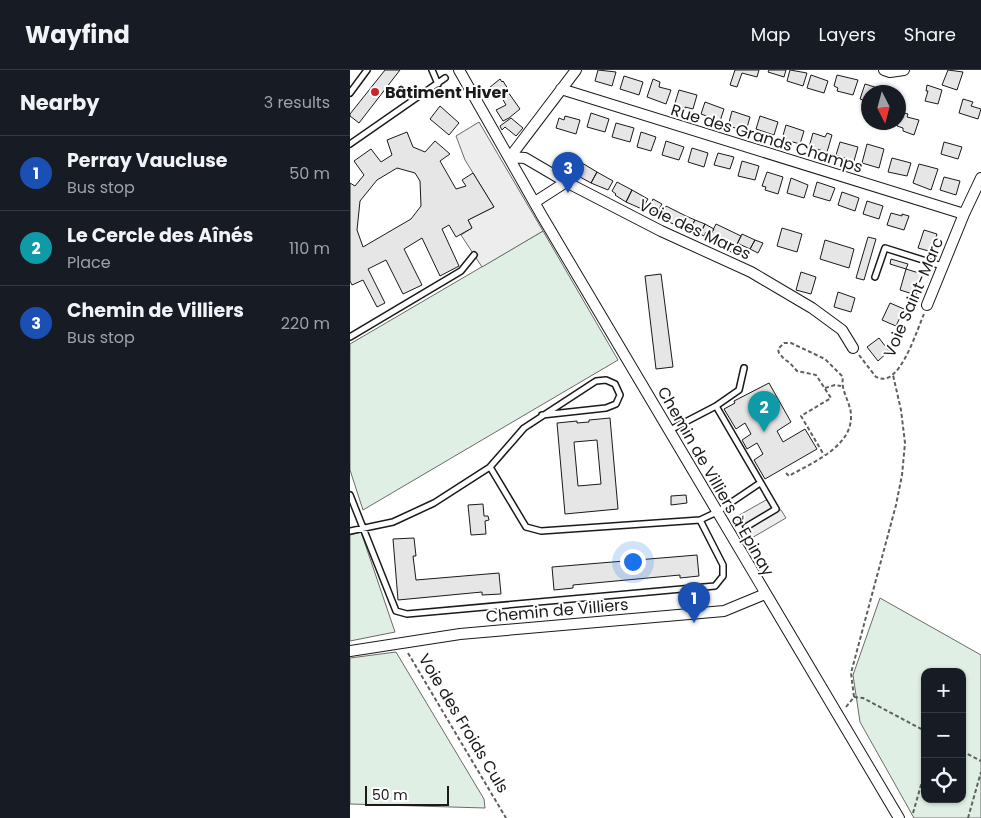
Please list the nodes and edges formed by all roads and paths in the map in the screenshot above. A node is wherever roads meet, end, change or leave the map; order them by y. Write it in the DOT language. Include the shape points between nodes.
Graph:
graph roads {
  1 [pos="367,70"];
  2 [pos="432,70"];
  3 [pos="459,70"];
  4 [pos="576,70"];
  5 [pos="884,70"];
  6 [pos="904,70"];
  7 [pos="446,78"];
  8 [pos="438,84"];
  9 [pos="561,89"];
  10 [pos="350,93"];
  11 [pos="350,144"];
  12 [pos="508,153"];
  13 [pos="981,178"];
  14 [pos="566,182"];
  15 [pos="535,202"];
  16 [pos="964,214"];
  17 [pos="474,255"];
  18 [pos="943,266"];
  19 [pos="875,277"];
  20 [pos="927,305"];
  21 [pos="350,337"];
  22 [pos="853,348"];
  23 [pos="744,368"];
  24 [pos="893,375"];
  25 [pos="841,386"];
  26 [pos="825,388"];
  27 [pos="716,406"];
  28 [pos="542,415"];
  29 [pos="670,430"];
  30 [pos="824,455"];
  31 [pos="490,467"];
  32 [pos="786,473"];
  33 [pos="760,483"];
  34 [pos="350,495"];
  35 [pos="717,512"];
  36 [pos="700,520"];
  37 [pos="746,527"];
  38 [pos="363,529"];
  39 [pos="350,531"];
  40 [pos="765,594"];
  41 [pos="402,643"];
  42 [pos="350,651"];
  43 [pos="854,697"];
  44 [pos="838,715"];
  45 [pos="921,729"];
  46 [pos="966,753"];
  47 [pos="981,761"];
  48 [pos="981,772"];
  49 [pos="921,785"];
  50 [pos="913,813"];
  51 [pos="506,817"];
  52 [pos="898,818"];
  53 [pos="968,818"];
  1 -- 10 [label="lane"];
  2 -- 8 [label="lane"];
  3 -- 12 [label="street, Chemin de Villiers à Epinay"];
  4 -- 9 [label="street"];
  5 -- 6 [label="street"];
  7 -- 8 [label="lane"];
  8 -- 11 [label="lane"];
  9 -- 12 [label="street"];
  9 -- 16 [label="street, Rue des Grands Champs"];
  12 -- 14 [label="street, Voie des Mares" via="525,158"];
  12 -- 15 [label="street, Chemin de Villiers à Epinay"];
  13 -- 16 [label="street, Voie Saint-Marc"];
  14 -- 15 [label="street"];
  14 -- 22 [label="street, Voie des Mares" via="661,231 751,272 842,330"];
  15 -- 29 [label="street, Chemin de Villiers à Epinay"];
  16 -- 18 [label="street, Voie Saint-Marc"];
  17 -- 21 [label="lane" via="461,271"];
  18 -- 19 [label="lane" via="884,248"];
  18 -- 20 [label="street, Voie Saint-Marc"];
  20 -- 24 [label="path, Voie Saint-Marc" via="902,364"];
  22 -- 24 [label="path, Voie Saint-Marc" via="876,378 885,379"];
  23 -- 27 [label="lane" via="739,390"];
  24 -- 43 [label="path" via="905,443 902,475 851,673"];
  25 -- 26 [label="path"];
  25 -- 26 [label="path" via="843,377 825,359 791,343 784,343 778,349 797,371 816,375"];
  25 -- 30 [label="path" via="851,417 846,436 838,447"];
  26 -- 30 [label="path" via="831,398 801,416"];
  27 -- 29 [label="lane"];
  27 -- 33 [label="lane"];
  28 -- 28 [label="lane" via="606,408 616,404 620,395 615,384 606,380 596,381"];
  28 -- 31 [label="lane" via="524,428"];
  29 -- 35 [label="street, Chemin de Villiers à Epinay"];
  30 -- 32 [label="path" via="789,476"];
  31 -- 36 [label="lane" via="526,526 541,531"];
  31 -- 38 [label="lane" via="434,503 393,522"];
  33 -- 35 [label="lane"];
  33 -- 37 [label="lane" via="776,509"];
  34 -- 38 [label="lane"];
  35 -- 36 [label="lane"];
  35 -- 40 [label="street, Chemin de Villiers à Epinay"];
  36 -- 38 [label="lane" via="723,565 723,576 715,586 407,614 396,612"];
  38 -- 39 [label="lane"];
  40 -- 41 [label="street, Chemin de Villiers" via="724,611 460,634"];
  40 -- 44 [label="street, Chemin de Villiers à Epinay"];
  41 -- 42 [label="street, Chemin de Villiers"];
  41 -- 51 [label="path, Voie des Froids Culs"];
  43 -- 44 [label="path"];
  43 -- 45 [label="path" via="863,698"];
  44 -- 52 [label="street, Chemin de Villiers à Epinay"];
  46 -- 47 [label="path"];
  48 -- 53 [label="path"];
  49 -- 50 [label="path"];
}
